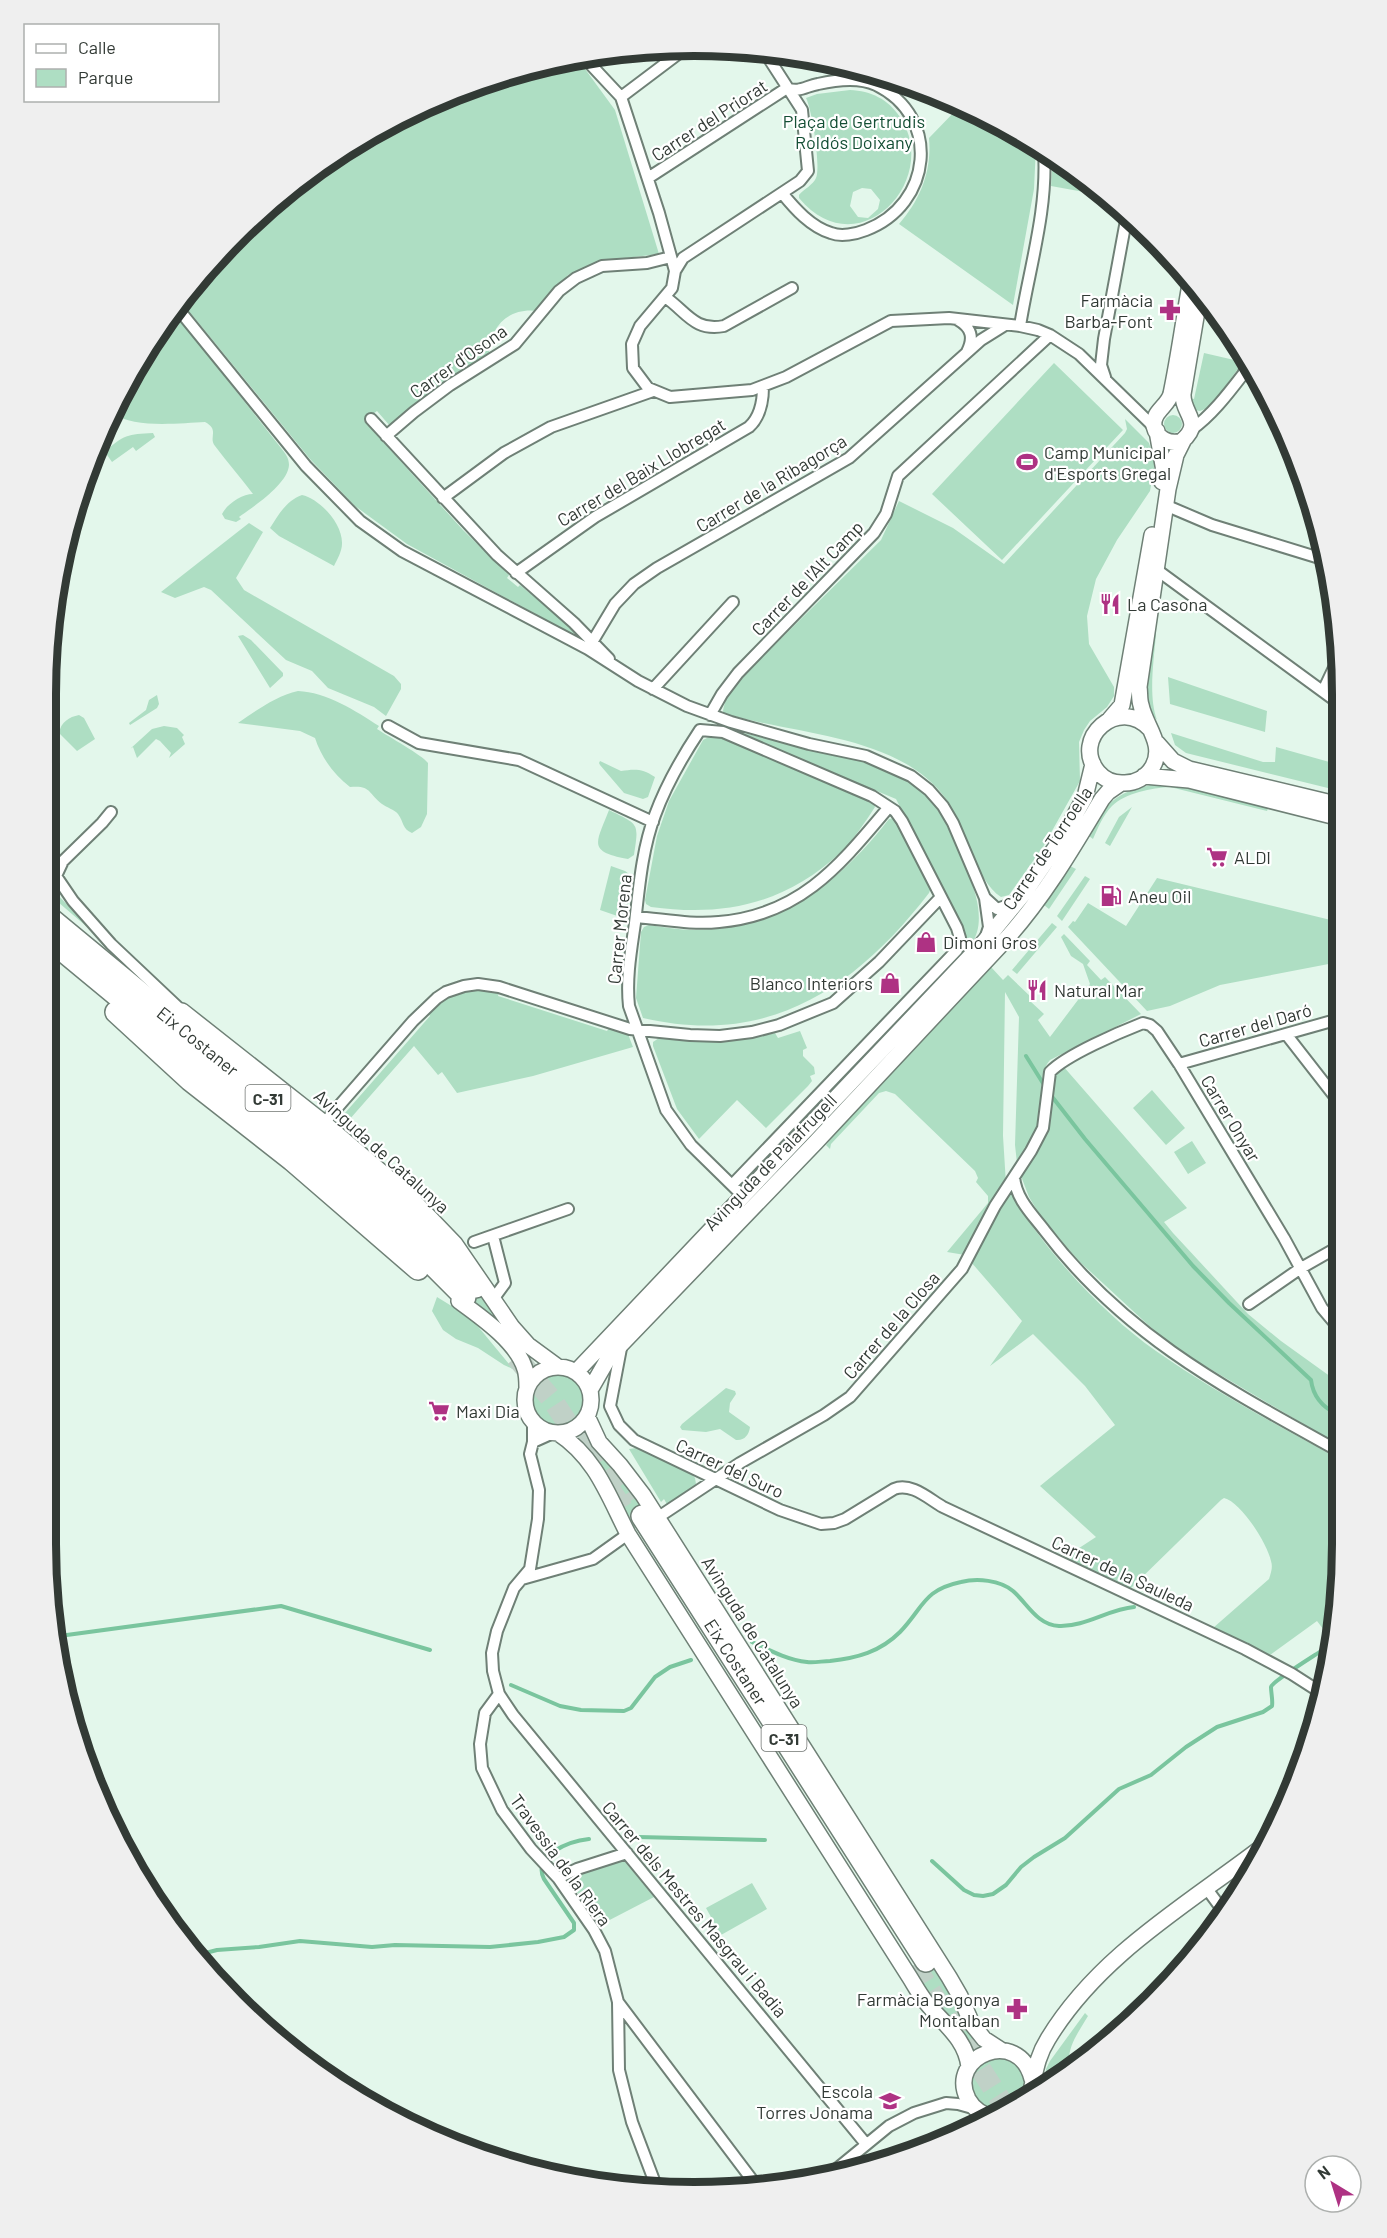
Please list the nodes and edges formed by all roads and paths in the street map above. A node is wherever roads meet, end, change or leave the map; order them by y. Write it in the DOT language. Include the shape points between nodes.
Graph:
graph roads {
  1 [pos="675,56"];
  2 [pos="770,60"];
  3 [pos="592,66"];
  4 [pos="787,88"];
  5 [pos="621,97"];
  6 [pos="1044,161"];
  7 [pos="648,178"];
  8 [pos="782,193"];
  9 [pos="1125,224"];
  10 [pos="671,257"];
  11 [pos="675,271"];
  12 [pos="792,288"];
  13 [pos="1189,292"];
  14 [pos="665,297"];
  15 [pos="1198,303"];
  16 [pos="181,313"];
  17 [pos="955,319"];
  18 [pos="1005,325"];
  19 [pos="1020,326"];
  20 [pos="1050,335"];
  21 [pos="1104,339"];
  22 [pos="1078,354"];
  23 [pos="964,355"];
  24 [pos="1245,372"];
  25 [pos="1107,381"];
  26 [pos="763,387"];
  27 [pos="653,391"];
  28 [pos="1188,412"];
  29 [pos="371,419"];
  30 [pos="1158,420"];
  31 [pos="1188,434"];
  32 [pos="386,436"];
  33 [pos="443,498"];
  34 [pos="1165,505"];
  35 [pos="1316,557"];
  36 [pos="1157,570"];
  37 [pos="516,573"];
  38 [pos="733,602"];
  39 [pos="590,645"];
  40 [pos="1331,674"];
  41 [pos="653,689"];
  42 [pos="1323,691"];
  43 [pos="1332,698"];
  44 [pos="710,716"];
  45 [pos="1110,719"];
  46 [pos="388,726"];
  47 [pos="1150,729"];
  48 [pos="1157,743"];
  49 [pos="1093,764"];
  50 [pos="1144,776"];
  51 [pos="1121,783"];
  52 [pos="1332,803"];
  53 [pos="889,807"];
  54 [pos="111,812"];
  55 [pos="1332,816"];
  56 [pos="653,822"];
  57 [pos="63,861"];
  58 [pos="56,866"];
  59 [pos="1025,892"];
  60 [pos="941,897"];
  61 [pos="985,898"];
  62 [pos="56,911"];
  63 [pos="636,917"];
  64 [pos="56,923"];
  65 [pos="984,942"];
  66 [pos="56,945"];
  67 [pos="56,958"];
  68 [pos="983,964"];
  69 [pos="962,965"];
  70 [pos="940,968"];
  71 [pos="182,1011"];
  72 [pos="1332,1021"];
  73 [pos="637,1028"];
  74 [pos="1286,1034"];
  75 [pos="1179,1064"];
  76 [pos="1050,1071"];
  77 [pos="1332,1093"];
  78 [pos="324,1123"];
  79 [pos="1014,1177"];
  80 [pos="732,1185"];
  81 [pos="743,1196"];
  82 [pos="568,1209"];
  83 [pos="493,1236"];
  84 [pos="474,1242"];
  85 [pos="1332,1250"];
  86 [pos="1301,1268"];
  87 [pos="473,1296"];
  88 [pos="1249,1304"];
  89 [pos="1332,1320"];
  90 [pos="622,1343"];
  91 [pos="558,1366"];
  92 [pos="576,1372"];
  93 [pos="527,1388"];
  94 [pos="590,1390"];
  95 [pos="587,1416"];
  96 [pos="533,1422"];
  97 [pos="556,1433"];
  98 [pos="533,1442"];
  99 [pos="1332,1447"];
  100 [pos="713,1480"];
  101 [pos="910,1488"];
  102 [pos="641,1524"];
  103 [pos="521,1580"];
  104 [pos="1315,1689"];
  105 [pos="499,1695"];
  106 [pos="627,1853"];
  107 [pos="1250,1856"];
  108 [pos="558,1878"];
  109 [pos="1207,1889"];
  110 [pos="1219,1906"];
  111 [pos="920,1963"];
  112 [pos="618,2002"];
  113 [pos="637,2027"];
  114 [pos="618,2029"];
  115 [pos="1047,2040"];
  116 [pos="1005,2051"];
  117 [pos="967,2072"];
  118 [pos="1032,2079"];
  119 [pos="1031,2085"];
  120 [pos="946,2103"];
  121 [pos="976,2110"];
  122 [pos="983,2113"];
  123 [pos="866,2144"];
  124 [pos="841,2165"];
  125 [pos="752,2179"];
  126 [pos="654,2181"];
  1 -- 5 [label="street"];
  2 -- 4 [label="street"];
  3 -- 5 [label="street"];
  4 -- 7 [label="street, Carrer del Priorat"];
  4 -- 8 [label="street" via="802,110 808,171"];
  4 -- 8 [label="street" via="801,90 815,84 854,80 875,85 906,111 916,130 922,156 916,183 897,212 860,232 840,235 818,227"];
  5 -- 7 [label="street"];
  6 -- 19 [label="street" via="1043,198"];
  7 -- 10 [label="street"];
  8 -- 11 [label="street" via="683,258"];
  9 -- 21 [label="street"];
  10 -- 11 [label="street"];
  10 -- 32 [label="street, Carrer d'Osona" via="602,266 576,278 559,291 515,344 441,392"];
  11 -- 14 [label="street" via="674,282"];
  12 -- 14 [label="street" via="716,327 703,327"];
  13 -- 30 [label="main road" via="1170,398"];
  14 -- 27 [label="street" via="640,326 632,344 633,368"];
  15 -- 28 [label="main road" via="1183,394"];
  16 -- 39 [label="street" via="306,466 360,521 402,550"];
  17 -- 18 [label="street"];
  17 -- 23 [label="street" via="972,334"];
  17 -- 26 [label="street" via="891,321"];
  18 -- 19 [label="street"];
  18 -- 23 [label="street, Carrer de la Ribagorça"];
  19 -- 20 [label="street"];
  20 -- 22 [label="street"];
  20 -- 44 [label="street, Carrer de l'Alt Camp" via="898,476 886,514 874,533 738,673"];
  21 -- 22 [label="street" via="1096,350"];
  21 -- 25 [label="street" via="1101,364"];
  22 -- 25 [label="street"];
  23 -- 39 [label="street, Carrer de la Ribagorça" via="849,458 633,584 615,604"];
  24 -- 31 [label="street"];
  25 -- 30 [label="street" via="1135,408"];
  26 -- 27 [label="street" via="681,397"];
  26 -- 37 [label="street, Carrer del Baix Llobregat" via="758,416 749,427 596,517"];
  27 -- 33 [label="street" via="551,427 504,453"];
  28 -- 30 [label="main road" via="1177,405"];
  28 -- 31 [label="main road"];
  29 -- 32 [label="street"];
  30 -- 31 [label="main road" via="1163,440 1178,442"];
  30 -- 45 [label="main road" via="1164,471 1122,705"];
  31 -- 34 [label="main road" via="1172,471"];
  32 -- 33 [label="street"];
  33 -- 37 [label="street"];
  34 -- 35 [label="street" via="1212,525"];
  34 -- 36 [label="main road"];
  36 -- 42 [label="street"];
  36 -- 47 [label="main road" via="1139,687 1140,704"];
  37 -- 39 [label="street"];
  38 -- 41 [label="street"];
  39 -- 41 [label="street"];
  40 -- 42 [label="street"];
  41 -- 44 [label="street"];
  42 -- 43 [label="street"];
  44 -- 61 [label="street" via="866,756 911,776 943,806"];
  45 -- 47 [label="main road" via="1133,717"];
  45 -- 49 [label="main road" via="1096,730 1091,741"];
  46 -- 56 [label="street" via="419,743 519,760"];
  47 -- 48 [label="main road"];
  48 -- 50 [label="main road" via="1154,764"];
  48 -- 52 [label="main road" via="1173,761 1188,769"];
  49 -- 51 [label="main road" via="1104,777"];
  49 -- 59 [label="main road, Carrer de Torroella" via="1085,796"];
  50 -- 51 [label="main road"];
  50 -- 55 [label="main road" via="1190,780"];
  51 -- 68 [label="main road, Carrer de Torroella" via="1102,799 1029,914"];
  53 -- 56 [label="street, Carrer Morena" via="872,796 723,732 699,730 675,769"];
  53 -- 60 [label="street" via="902,821"];
  53 -- 63 [label="street" via="822,881 768,911 719,922"];
  54 -- 57 [label="street"];
  56 -- 63 [label="street, Carrer Morena"];
  57 -- 58 [label="street"];
  57 -- 71 [label="street" via="56,876 73,901 111,944"];
  59 -- 61 [label="street" via="1004,908 997,909"];
  59 -- 65 [label="main road, Carrer de Torroella"];
  60 -- 70 [label="street, Avinguda de Palafrugell" via="960,938 957,950"];
  60 -- 73 [label="street" via="833,1003 752,1032 690,1035"];
  61 -- 65 [label="street" via="989,927"];
  62 -- 71 [label="highway"];
  63 -- 73 [label="street, Carrer Morena" via="627,992"];
  64 -- 87 [label="highway, Eix Costaner / C-31" via="392,1201 455,1262"];
  65 -- 69 [label="main road, Avinguda de Palafrugell"];
  66 -- 87 [label="highway, Eix Costaner / C-31" via="350,1188"];
  67 -- 87 [label="highway" via="190,1080 292,1160 431,1280"];
  68 -- 90 [label="main road, Avinguda de Palafrugell"];
  69 -- 70 [label="street"];
  69 -- 81 [label="main road, Avinguda de Palafrugell"];
  70 -- 80 [label="street, Avinguda de Palafrugell"];
  71 -- 78 [label="main road, Avinguda de Catalunya"];
  72 -- 74 [label="street, Carrer del Daró"];
  73 -- 78 [label="street" via="490,985 456,988 429,1004"];
  73 -- 80 [label="street, Carrer Morena" via="666,1110 691,1145"];
  74 -- 75 [label="street, Carrer del Daró"];
  74 -- 77 [label="street"];
  75 -- 76 [label="street, Carrer Onyar" via="1157,1031 1143,1023"];
  75 -- 86 [label="street, Carrer Onyar"];
  76 -- 79 [label="street, Carrer de la Closa" via="1043,1128"];
  78 -- 87 [label="main road, Avinguda de Catalunya" via="406,1193 455,1244"];
  79 -- 99 [label="street" via="1022,1200 1057,1247 1098,1292 1142,1330 1190,1365"];
  79 -- 100 [label="street, Carrer de la Closa" via="962,1269 850,1396"];
  80 -- 81 [label="street, Avinguda de Palafrugell"];
  81 -- 92 [label="main road, Avinguda de Palafrugell"];
  82 -- 83 [label="street"];
  83 -- 84 [label="street"];
  83 -- 87 [label="street" via="505,1283"];
  85 -- 86 [label="street"];
  86 -- 88 [label="street"];
  86 -- 89 [label="street, Carrer Onyar"];
  87 -- 91 [label="main road, Avinguda de Catalunya"];
  87 -- 93 [label="main road, Avinguda de Catalunya" via="482,1318 524,1366"];
  90 -- 94 [label="main road, Avinguda de Palafrugell"];
  90 -- 100 [label="street, Carrer del Suro" via="610,1406 619,1425 634,1440"];
  91 -- 92 [label="main road"];
  91 -- 93 [label="main road" via="537,1374"];
  92 -- 94 [label="main road"];
  93 -- 96 [label="main road" via="526,1410"];
  94 -- 95 [label="main road"];
  95 -- 97 [label="main road" via="572,1430"];
  95 -- 102 [label="main road, Avinguda de Catalunya" via="599,1442 629,1476"];
  96 -- 97 [label="main road"];
  96 -- 98 [label="street"];
  97 -- 98 [label="street"];
  97 -- 102 [label="main road, Avinguda de Catalunya" via="576,1444 609,1494"];
  98 -- 103 [label="street" via="530,1454 539,1490 538,1519 530,1569"];
  100 -- 101 [label="street, Carrer del Suro" via="821,1524 845,1519 894,1489"];
  100 -- 102 [label="street, Carrer de la Closa"];
  101 -- 104 [label="street, Carrer de la Sauleda" via="1245,1649"];
  102 -- 103 [label="street, Carrer de la Closa" via="593,1558"];
  102 -- 111 [label="highway, Eix Costaner / C-31"];
  102 -- 116 [label="main road, Avinguda de Catalunya" via="949,1977 972,2024 984,2039"];
  102 -- 117 [label="main road, Avinguda de Catalunya" via="925,2001 968,2054"];
  103 -- 105 [label="street" via="497,1631 492,1662"];
  105 -- 106 [label="street, Carrer dels Mestres Masgrau i Badia"];
  105 -- 108 [label="street, Travessia de la Riera" via="485,1713 479,1755 482,1768 502,1810"];
  106 -- 108 [label="street"];
  106 -- 123 [label="street, Carrer dels Mestres Masgrau i Badia"];
  107 -- 109 [label="main road"];
  108 -- 112 [label="street, Travessia de la Riera" via="605,1951"];
  109 -- 110 [label="street"];
  109 -- 115 [label="main road" via="1102,1970"];
  112 -- 113 [label="street"];
  112 -- 114 [label="street, Travessia de la Riera"];
  113 -- 114 [label="street"];
  113 -- 125 [label="street"];
  114 -- 126 [label="street, Travessia de la Riera" via="619,2070 632,2122"];
  115 -- 116 [label="main road" via="1029,2048"];
  115 -- 118 [label="main road"];
  116 -- 117 [label="main road" via="982,2054"];
  116 -- 118 [label="main road, Avinguda de Catalunya" via="1025,2062"];
  117 -- 120 [label="street" via="955,2096"];
  117 -- 121 [label="main road, Avinguda de Catalunya" via="966,2092"];
  118 -- 119 [label="main road"];
  120 -- 121 [label="street"];
  120 -- 123 [label="street" via="914,2113"];
  121 -- 122 [label="main road"];
  123 -- 124 [label="street"];
}
